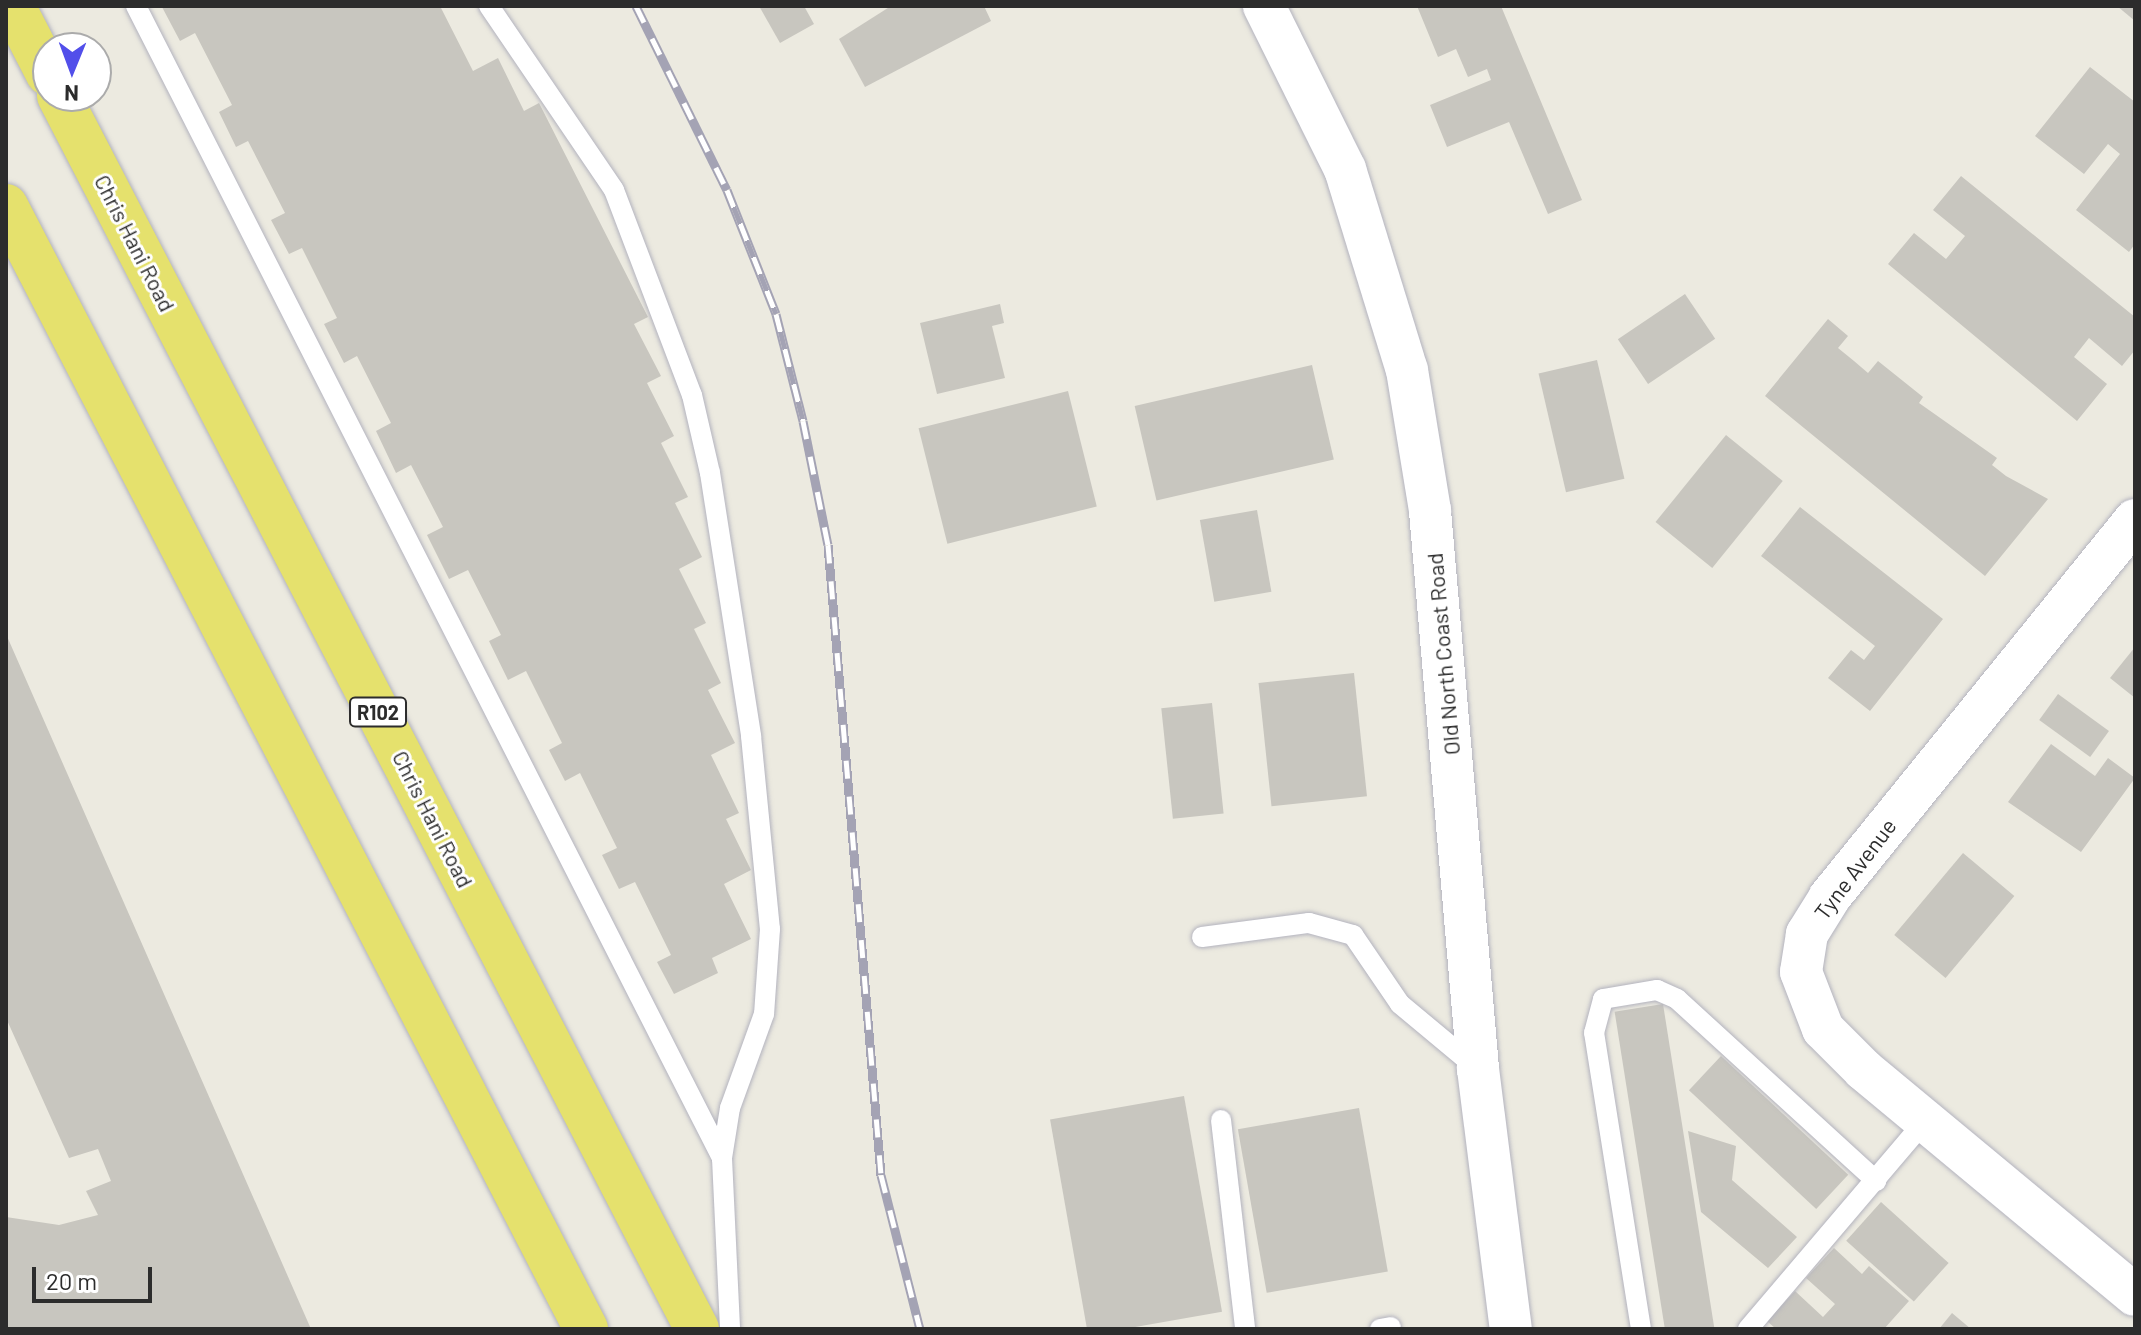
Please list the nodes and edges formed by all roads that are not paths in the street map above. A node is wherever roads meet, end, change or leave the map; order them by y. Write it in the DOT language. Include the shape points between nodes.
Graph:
graph roads {
  1 [pos="13,6"];
  2 [pos="136,6"];
  3 [pos="489,6"];
  4 [pos="1264,6"];
  5 [pos="32,43"];
  6 [pos="67,112"];
  7 [pos="6,206"];
  8 [pos="2135,520"];
  9 [pos="1202,937"];
  10 [pos="1478,1069"];
  11 [pos="1221,1120"];
  12 [pos="1925,1121"];
  13 [pos="722,1158"];
  14 [pos="1876,1181"];
  15 [pos="2135,1295"];
  16 [pos="586,1329"];
  17 [pos="697,1329"];
  18 [pos="730,1329"];
  19 [pos="1245,1329"];
  20 [pos="1511,1329"];
  21 [pos="1641,1329"];
  22 [pos="1748,1329"];
  1 -- 5 [label="main road"];
  2 -- 13 [label="lane"];
  3 -- 13 [label="lane" via="614,190 692,395 710,473 751,736 770,929 764,1014 730,1108"];
  4 -- 10 [label="street, Old North Coast Road" via="1345,169 1407,370 1432,527"];
  6 -- 17 [label="main road, Chris Hani Road / R102"];
  7 -- 16 [label="main road"];
  8 -- 12 [label="street, Tyne Avenue" via="1807,934 1801,972 1823,1029"];
  9 -- 10 [label="lane" via="1309,923 1353,935 1400,1004"];
  10 -- 20 [label="street, Old North Coast Road"];
  11 -- 19 [label="lane"];
  12 -- 14 [label="lane"];
  12 -- 15 [label="street, Tyne Avenue"];
  13 -- 18 [label="lane"];
  14 -- 21 [label="lane" via="1677,999 1657,990 1603,999 1594,1033"];
  14 -- 22 [label="lane"];
}
